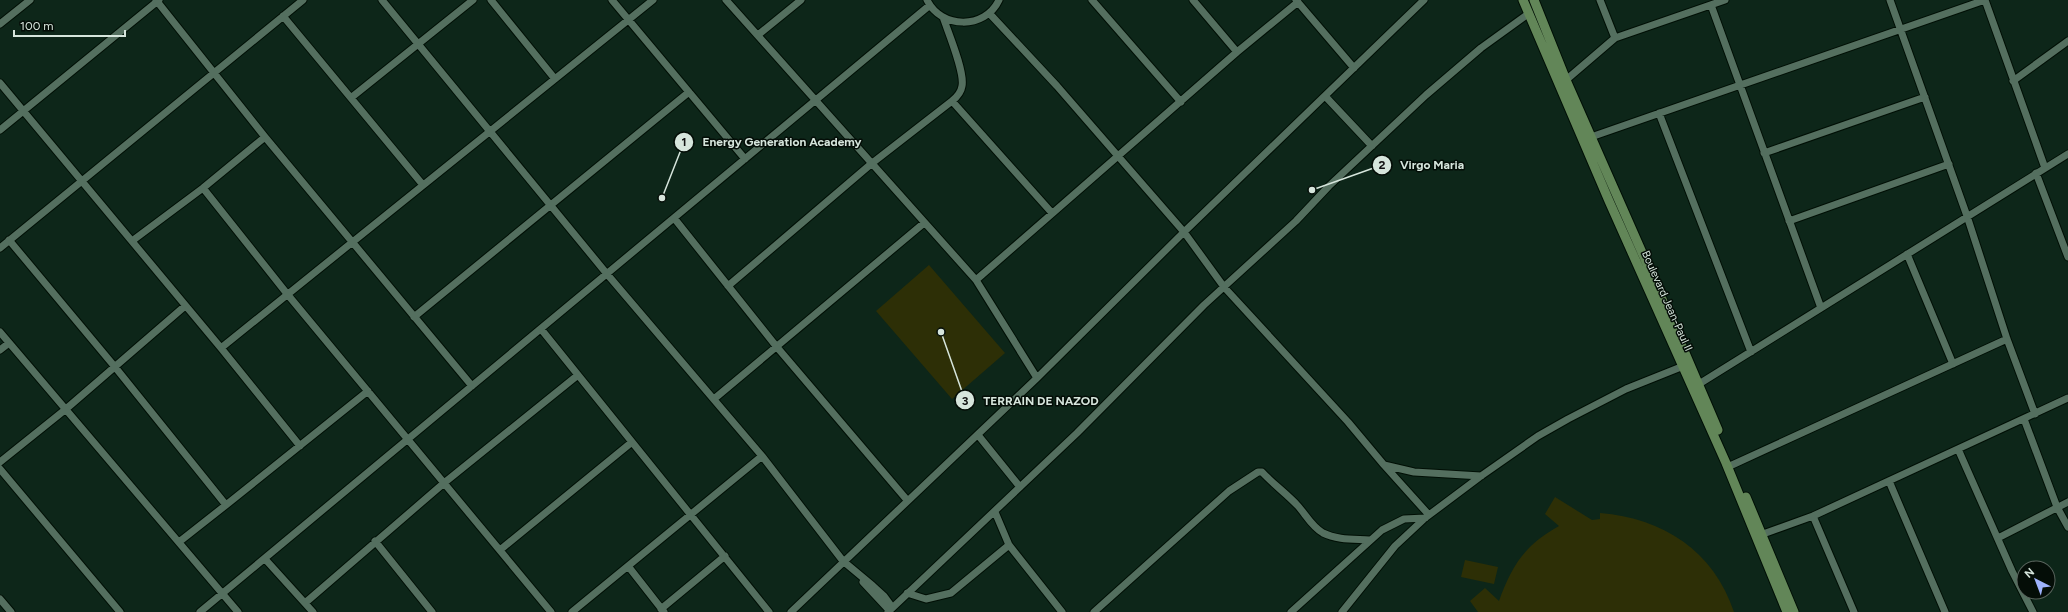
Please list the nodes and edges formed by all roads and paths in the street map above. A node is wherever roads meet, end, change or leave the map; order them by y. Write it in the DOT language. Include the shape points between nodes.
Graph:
graph roads {
  1 [pos="30,0"];
  2 [pos="157,0"];
  3 [pos="302,0"];
  4 [pos="382,0"];
  5 [pos="473,0"];
  6 [pos="491,0"];
  7 [pos="612,0"];
  8 [pos="653,0"];
  9 [pos="726,0"];
  10 [pos="801,0"];
  11 [pos="999,0"];
  12 [pos="1092,0"];
  13 [pos="1193,0"];
  14 [pos="1424,0"];
  15 [pos="1523,0"];
  16 [pos="1534,0"];
  17 [pos="1600,0"];
  18 [pos="1724,0"];
  19 [pos="1890,0"];
  20 [pos="1297,1"];
  21 [pos="928,3"];
  22 [pos="1416,3"];
  23 [pos="1711,5"];
  24 [pos="990,13"];
  25 [pos="1528,14"];
  26 [pos="283,16"];
  27 [pos="943,17"];
  28 [pos="628,20"];
  29 [pos="0,24"];
  30 [pos="1901,29"];
  31 [pos="758,35"];
  32 [pos="1615,38"];
  33 [pos="2068,41"];
  34 [pos="418,44"];
  35 [pos="1237,52"];
  36 [pos="1354,68"];
  37 [pos="215,72"];
  38 [pos="555,79"];
  39 [pos="1566,80"];
  40 [pos="2014,81"];
  41 [pos="0,83"];
  42 [pos="1740,85"];
  43 [pos="689,92"];
  44 [pos="1325,96"];
  45 [pos="352,97"];
  46 [pos="1925,97"];
  47 [pos="815,100"];
  48 [pos="952,101"];
  49 [pos="1181,102"];
  50 [pos="23,111"];
  51 [pos="1659,113"];
  52 [pos="0,130"];
  53 [pos="490,131"];
  54 [pos="265,137"];
  55 [pos="1591,137"];
  56 [pos="1372,146"];
  57 [pos="1764,153"];
  58 [pos="2068,154"];
  59 [pos="1118,156"];
  60 [pos="745,159"];
  61 [pos="872,164"];
  62 [pos="1949,164"];
  63 [pos="2045,168"];
  64 [pos="2036,173"];
  65 [pos="81,181"];
  66 [pos="423,185"];
  67 [pos="203,188"];
  68 [pos="550,204"];
  69 [pos="1052,213"];
  70 [pos="1967,216"];
  71 [pos="674,218"];
  72 [pos="1789,221"];
  73 [pos="924,223"];
  74 [pos="1184,232"];
  75 [pos="9,240"];
  76 [pos="132,241"];
  77 [pos="352,243"];
  78 [pos="0,248"];
  79 [pos="1906,254"];
  80 [pos="2068,257"];
  81 [pos="607,274"];
  82 [pos="976,280"];
  83 [pos="728,286"];
  84 [pos="1224,287"];
  85 [pos="288,295"];
  86 [pos="185,306"];
  87 [pos="1821,308"];
  88 [pos="414,317"];
  89 [pos="541,329"];
  90 [pos="0,332"];
  91 [pos="2007,339"];
  92 [pos="9,343"];
  93 [pos="776,346"];
  94 [pos="221,348"];
  95 [pos="0,350"];
  96 [pos="1751,352"];
  97 [pos="1953,364"];
  98 [pos="1686,365"];
  99 [pos="115,367"];
  100 [pos="578,375"];
  101 [pos="1037,378"];
  102 [pos="1699,384"];
  103 [pos="472,386"];
  104 [pos="368,391"];
  105 [pos="2068,398"];
  106 [pos="714,399"];
  107 [pos="66,409"];
  108 [pos="2035,414"];
  109 [pos="2024,419"];
  110 [pos="978,435"];
  111 [pos="408,440"];
  112 [pos="632,442"];
  113 [pos="300,446"];
  114 [pos="1958,449"];
  115 [pos="762,456"];
  116 [pos="0,462"];
  117 [pos="1732,464"];
  118 [pos="1384,465"];
  119 [pos="0,469"];
  120 [pos="1481,476"];
  121 [pos="1888,481"];
  122 [pos="444,483"];
  123 [pos="1020,487"];
  124 [pos="907,500"];
  125 [pos="2068,502"];
  126 [pos="226,505"];
  127 [pos="2058,507"];
  128 [pos="995,512"];
  129 [pos="691,515"];
  130 [pos="1427,516"];
  131 [pos="1813,516"];
  132 [pos="2068,527"];
  133 [pos="1763,534"];
  134 [pos="1998,538"];
  135 [pos="1369,540"];
  136 [pos="179,542"];
  137 [pos="375,542"];
  138 [pos="1009,545"];
  139 [pos="500,550"];
  140 [pos="725,556"];
  141 [pos="265,559"];
  142 [pos="843,561"];
  143 [pos="628,566"];
  144 [pos="907,593"];
  145 [pos="223,594"];
  146 [pos="0,599"];
  147 [pos="305,603"];
  148 [pos="662,610"];
  149 [pos="890,610"];
  150 [pos="11,612"];
  151 [pos="120,612"];
  152 [pos="200,612"];
  153 [pos="238,612"];
  154 [pos="313,612"];
  155 [pos="432,612"];
  156 [pos="551,612"];
  157 [pos="572,612"];
  158 [pos="770,612"];
  159 [pos="791,612"];
  160 [pos="1062,612"];
  161 [pos="1094,612"];
  162 [pos="1291,612"];
  163 [pos="1342,612"];
  164 [pos="1787,612"];
  165 [pos="1794,612"];
  166 [pos="1854,612"];
  167 [pos="1945,612"];
  168 [pos="2033,612"];
  1 -- 29 [label="street"];
  2 -- 37 [label="street"];
  2 -- 50 [label="street"];
  3 -- 26 [label="street"];
  4 -- 34 [label="street"];
  5 -- 34 [label="street"];
  6 -- 38 [label="street"];
  7 -- 28 [label="street"];
  8 -- 28 [label="street"];
  9 -- 31 [label="street"];
  10 -- 31 [label="street"];
  11 -- 24 [label="street"];
  12 -- 49 [label="street"];
  13 -- 35 [label="street"];
  14 -- 22 [label="street"];
  15 -- 25 [label="main road, Boulevard Jean-Paul II"];
  16 -- 39 [label="main road, Boulevard Jean-Paul II"];
  17 -- 32 [label="street"];
  18 -- 23 [label="street"];
  19 -- 30 [label="street"];
  20 -- 35 [label="street"];
  20 -- 36 [label="street"];
  21 -- 27 [label="street"];
  21 -- 47 [label="street"];
  22 -- 36 [label="street"];
  23 -- 32 [label="street"];
  23 -- 42 [label="street"];
  24 -- 27 [label="street" via="967,23 954,22"];
  24 -- 59 [label="street"];
  25 -- 56 [label="street" via="1452,72"];
  25 -- 98 [label="main road, Boulevard Jean-Paul II"];
  26 -- 37 [label="street"];
  26 -- 45 [label="street"];
  27 -- 48 [label="street" via="963,85"];
  28 -- 38 [label="street"];
  28 -- 43 [label="street"];
  30 -- 40 [label="street" via="1984,0"];
  30 -- 42 [label="street"];
  30 -- 46 [label="street"];
  31 -- 47 [label="street"];
  32 -- 39 [label="street"];
  33 -- 40 [label="street"];
  34 -- 45 [label="street"];
  34 -- 53 [label="street"];
  35 -- 49 [label="street"];
  36 -- 44 [label="street"];
  37 -- 54 [label="street"];
  37 -- 65 [label="street"];
  38 -- 53 [label="street"];
  39 -- 55 [label="main road, Boulevard Jean-Paul II"];
  40 -- 63 [label="street"];
  41 -- 50 [label="street"];
  42 -- 51 [label="street"];
  42 -- 57 [label="street"];
  43 -- 60 [label="street"];
  43 -- 68 [label="street"];
  44 -- 56 [label="street"];
  44 -- 74 [label="street"];
  45 -- 66 [label="street"];
  46 -- 57 [label="street"];
  46 -- 62 [label="street"];
  47 -- 60 [label="street"];
  47 -- 61 [label="street"];
  48 -- 61 [label="street"];
  48 -- 69 [label="street"];
  49 -- 59 [label="street"];
  50 -- 52 [label="street"];
  50 -- 65 [label="street"];
  51 -- 55 [label="street"];
  51 -- 96 [label="street"];
  53 -- 66 [label="street"];
  53 -- 68 [label="street"];
  54 -- 67 [label="street"];
  54 -- 77 [label="street"];
  55 -- 98 [label="main road, Boulevard Jean-Paul II"];
  56 -- 84 [label="street"];
  57 -- 72 [label="street"];
  58 -- 63 [label="street"];
  59 -- 69 [label="street"];
  59 -- 74 [label="street"];
  60 -- 71 [label="street"];
  61 -- 73 [label="street"];
  61 -- 83 [label="street"];
  62 -- 70 [label="street"];
  62 -- 72 [label="street"];
  63 -- 64 [label="street"];
  64 -- 70 [label="street"];
  64 -- 80 [label="street"];
  65 -- 75 [label="street"];
  65 -- 76 [label="street"];
  66 -- 77 [label="street"];
  67 -- 76 [label="street"];
  67 -- 85 [label="street"];
  68 -- 81 [label="street"];
  68 -- 88 [label="street"];
  69 -- 82 [label="street"];
  70 -- 79 [label="street"];
  70 -- 91 [label="street"];
  71 -- 81 [label="street"];
  71 -- 83 [label="street"];
  72 -- 87 [label="street"];
  73 -- 82 [label="street"];
  73 -- 93 [label="street"];
  74 -- 84 [label="street"];
  74 -- 101 [label="street"];
  75 -- 78 [label="street"];
  75 -- 99 [label="street"];
  76 -- 86 [label="street"];
  77 -- 85 [label="street"];
  77 -- 88 [label="street"];
  79 -- 87 [label="street"];
  79 -- 97 [label="street"];
  81 -- 89 [label="street"];
  81 -- 106 [label="street"];
  82 -- 101 [label="street"];
  83 -- 93 [label="street"];
  84 -- 118 [label="street"];
  84 -- 123 [label="street"];
  85 -- 94 [label="street"];
  85 -- 104 [label="street"];
  86 -- 94 [label="street"];
  86 -- 99 [label="street"];
  87 -- 96 [label="street"];
  88 -- 103 [label="street"];
  89 -- 100 [label="street"];
  89 -- 103 [label="street"];
  90 -- 92 [label="street"];
  91 -- 97 [label="street"];
  91 -- 108 [label="street"];
  92 -- 95 [label="street"];
  92 -- 107 [label="street"];
  93 -- 106 [label="street"];
  93 -- 124 [label="street"];
  94 -- 113 [label="street"];
  96 -- 102 [label="street"];
  97 -- 117 [label="street"];
  98 -- 102 [label="main road, Boulevard Jean-Paul II"];
  98 -- 120 [label="street" via="1626,389 1568,419 1538,436"];
  98 -- 164 [label="main road, Boulevard Jean-Paul II"];
  99 -- 107 [label="street"];
  99 -- 126 [label="street"];
  100 -- 112 [label="street"];
  100 -- 122 [label="street"];
  101 -- 110 [label="street"];
  102 -- 117 [label="main road, Boulevard Jean-Paul II"];
  103 -- 111 [label="street"];
  104 -- 111 [label="street"];
  104 -- 113 [label="street"];
  105 -- 108 [label="street"];
  106 -- 115 [label="street"];
  107 -- 116 [label="street"];
  107 -- 136 [label="street"];
  108 -- 109 [label="street"];
  109 -- 114 [label="street"];
  109 -- 127 [label="street"];
  110 -- 123 [label="street"];
  110 -- 124 [label="street"];
  111 -- 122 [label="street"];
  111 -- 141 [label="street"];
  112 -- 129 [label="street"];
  112 -- 139 [label="street"];
  113 -- 126 [label="street"];
  114 -- 121 [label="street"];
  114 -- 134 [label="street"];
  115 -- 129 [label="street"];
  115 -- 142 [label="street"];
  117 -- 133 [label="main road, Boulevard Jean-Paul II"];
  118 -- 120 [label="street" via="1414,472"];
  118 -- 130 [label="street"];
  119 -- 151 [label="street"];
  120 -- 130 [label="street"];
  121 -- 131 [label="street"];
  121 -- 167 [label="street"];
  122 -- 137 [label="street"];
  122 -- 139 [label="street"];
  123 -- 128 [label="street"];
  124 -- 142 [label="street"];
  125 -- 127 [label="street"];
  126 -- 136 [label="street"];
  127 -- 132 [label="street"];
  127 -- 134 [label="street"];
  128 -- 138 [label="street"];
  128 -- 144 [label="street"];
  129 -- 140 [label="street"];
  129 -- 143 [label="street"];
  130 -- 135 [label="street" via="1404,519"];
  130 -- 163 [label="street" via="1395,546"];
  131 -- 133 [label="street"];
  131 -- 166 [label="street"];
  133 -- 165 [label="main road, Boulevard Jean-Paul II"];
  134 -- 168 [label="street"];
  135 -- 161 [label="street" via="1343,539 1324,534 1275,484 1262,472 1258,472 1229,490"];
  135 -- 162 [label="street"];
  136 -- 145 [label="street"];
  137 -- 147 [label="street"];
  137 -- 155 [label="street"];
  138 -- 144 [label="street" via="951,593 926,599"];
  138 -- 160 [label="street"];
  139 -- 156 [label="street"];
  140 -- 148 [label="street"];
  140 -- 158 [label="street"];
  141 -- 145 [label="street"];
  141 -- 147 [label="street"];
  142 -- 149 [label="street" via="873,586"];
  142 -- 159 [label="street"];
  143 -- 148 [label="street"];
  143 -- 157 [label="street"];
  144 -- 149 [label="street"];
  145 -- 152 [label="street"];
  145 -- 153 [label="street"];
  146 -- 150 [label="street"];
  147 -- 154 [label="street"];
}
